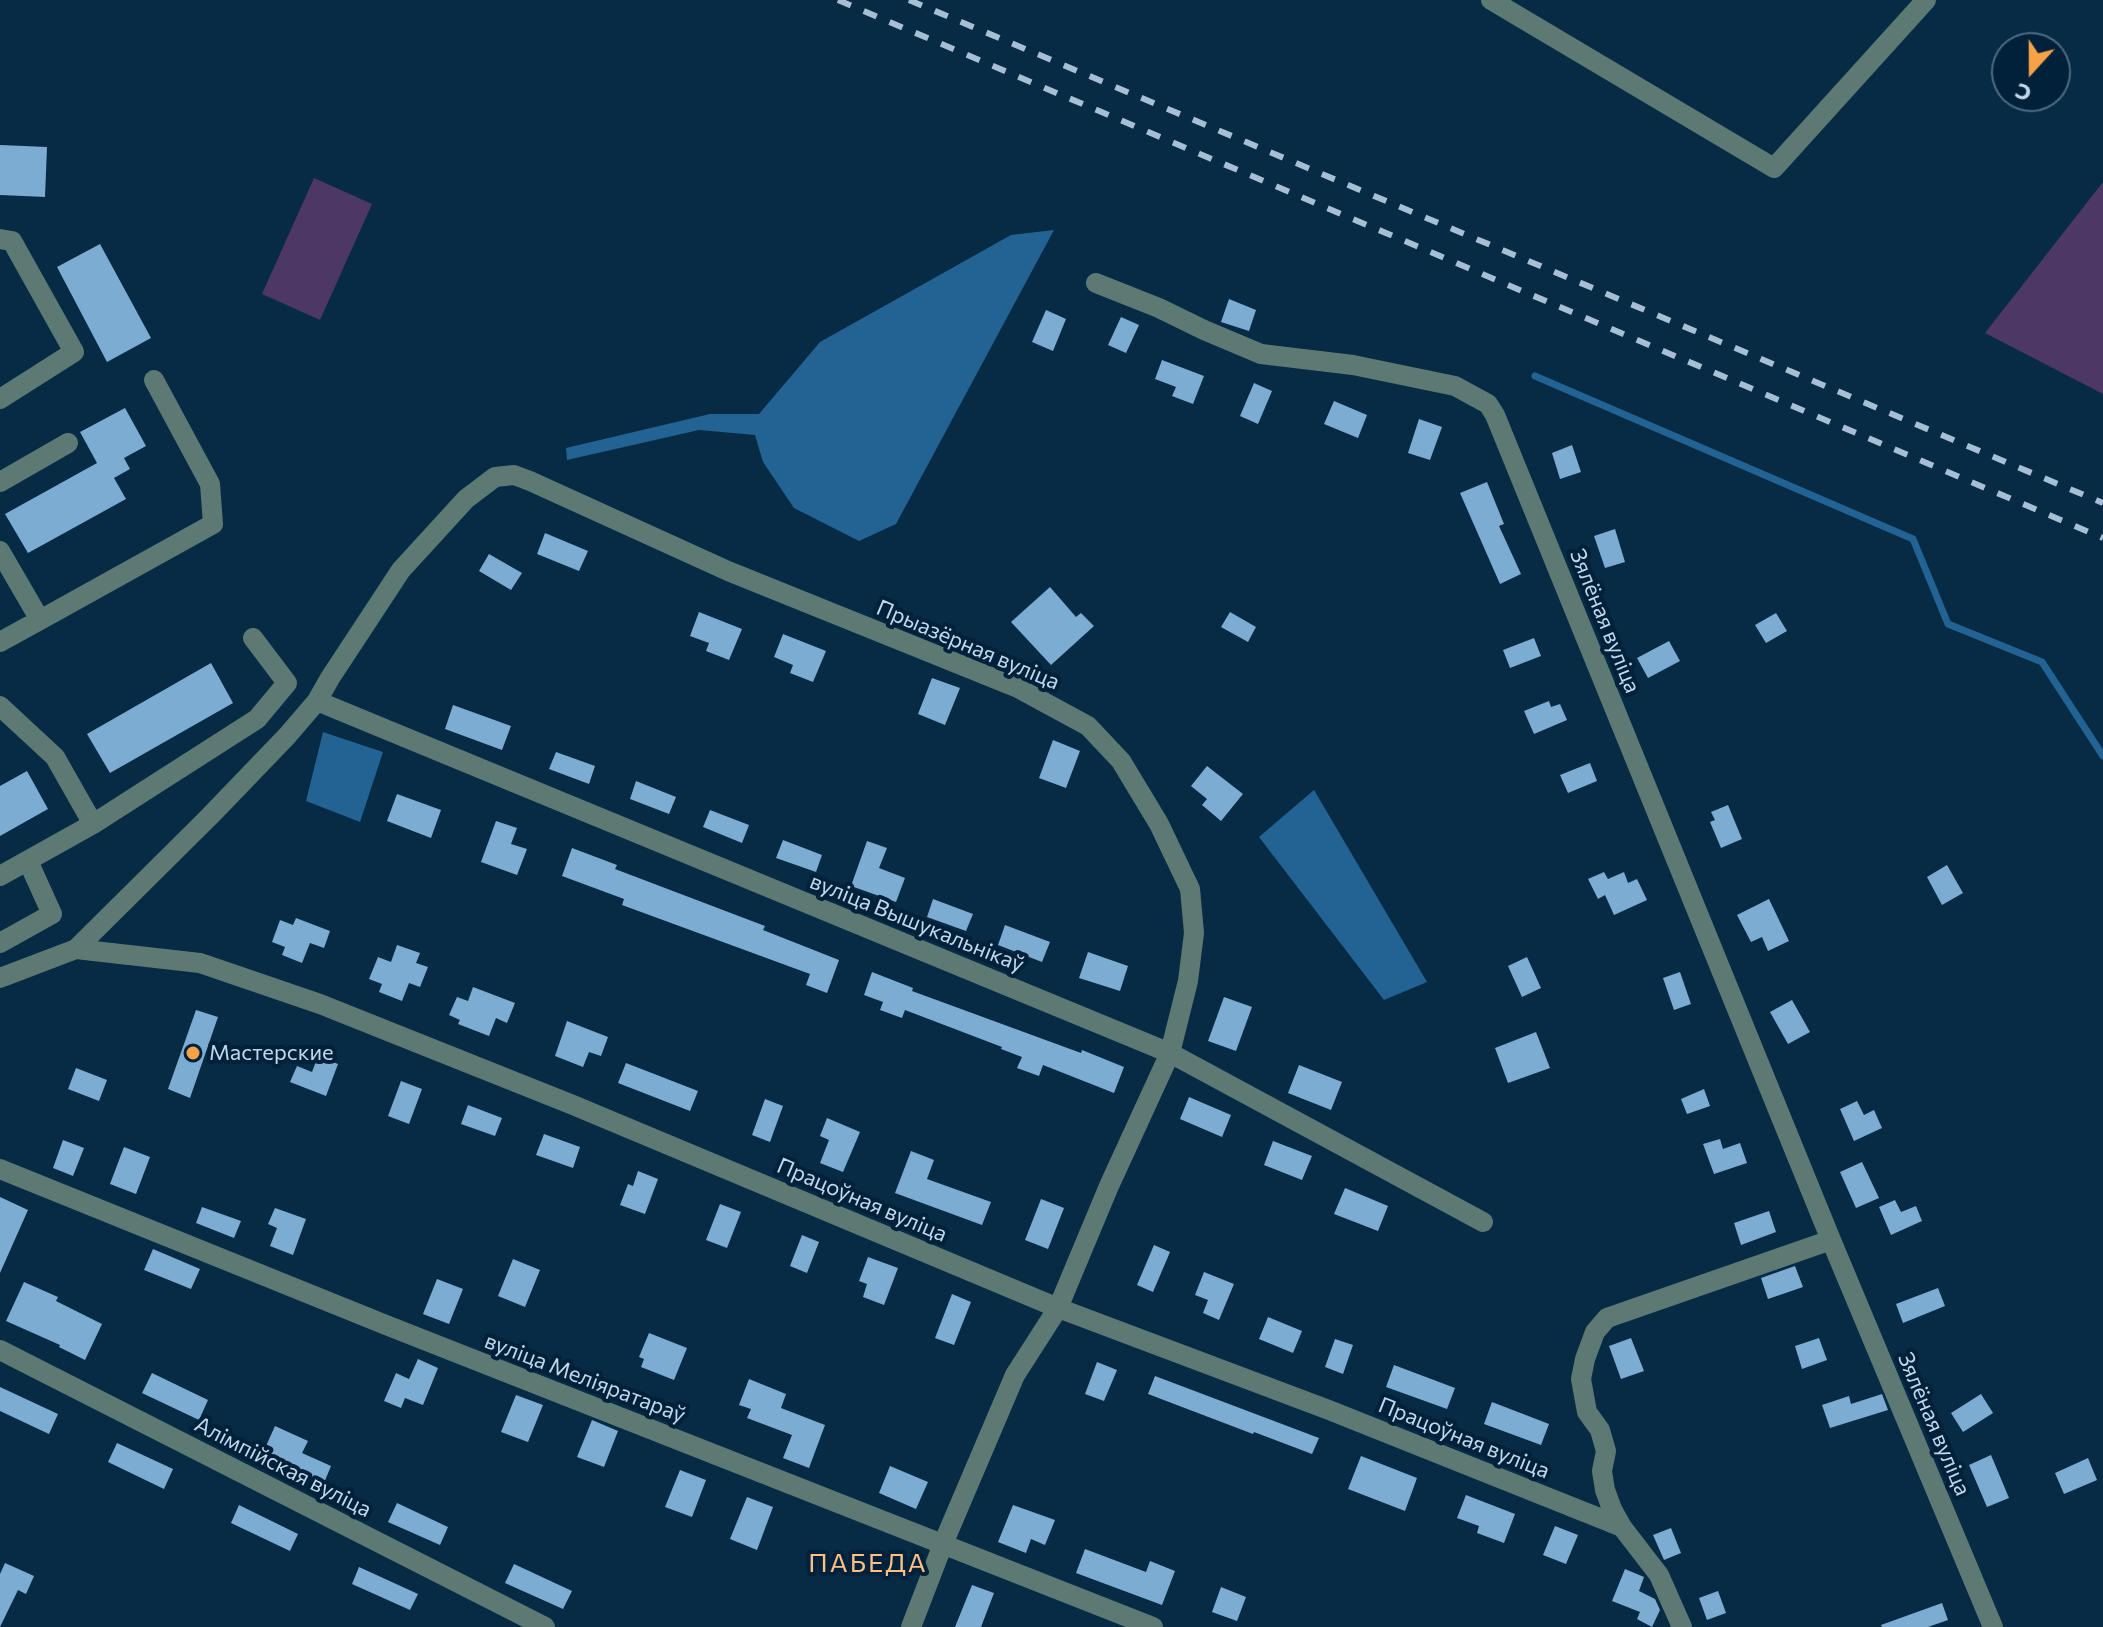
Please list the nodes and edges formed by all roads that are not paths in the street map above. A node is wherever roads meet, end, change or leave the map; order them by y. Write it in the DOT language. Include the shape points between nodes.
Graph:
graph roads {
  1 [pos="1491,0"];
  2 [pos="1926,0"];
  3 [pos="0,239"];
  4 [pos="1096,283"];
  5 [pos="154,380"];
  6 [pos="0,399"];
  7 [pos="68,443"];
  8 [pos="0,482"];
  9 [pos="0,551"];
  10 [pos="40,620"];
  11 [pos="253,638"];
  12 [pos="0,642"];
  13 [pos="317,701"];
  14 [pos="0,706"];
  15 [pos="93,824"];
  16 [pos="28,861"];
  17 [pos="0,876"];
  18 [pos="0,943"];
  19 [pos="76,949"];
  20 [pos="0,978"];
  21 [pos="1170,1053"];
  22 [pos="0,1169"];
  23 [pos="1483,1222"];
  24 [pos="1831,1240"];
  25 [pos="1058,1308"];
  26 [pos="0,1350"];
  27 [pos="1622,1527"];
  28 [pos="943,1544"];
  29 [pos="545,1627"];
  30 [pos="911,1627"];
  31 [pos="1153,1627"];
  32 [pos="1682,1627"];
  33 [pos="1993,1627"];
  1 -- 2 [label="street" via="1774,168"];
  3 -- 6 [label="street" via="12,241 74,352"];
  4 -- 24 [label="street, Зялёная вуліца" via="1261,354 1353,365 1455,386 1488,404"];
  5 -- 10 [label="street" via="210,484 213,524"];
  7 -- 8 [label="street"];
  9 -- 10 [label="street"];
  10 -- 12 [label="street"];
  11 -- 15 [label="street" via="287,683 257,719"];
  13 -- 19 [label="street"];
  13 -- 21 [label="street, вуліца Вышукальнікаў"];
  13 -- 21 [label="street, Прыазёрная вуліца" via="401,570 466,499 495,477 514,475 530,481 728,571 1018,688 1088,726 1121,761 1190,889 1194,933"];
  14 -- 15 [label="street" via="55,757"];
  15 -- 16 [label="street"];
  16 -- 17 [label="street"];
  16 -- 18 [label="street" via="52,914"];
  19 -- 20 [label="street"];
  19 -- 25 [label="street, Працоўная вуліца" via="200,963 320,1004"];
  21 -- 23 [label="street, вуліца Вышукальнікаў"];
  21 -- 25 [label="street, Прыазёрная вуліца"];
  22 -- 28 [label="street, вуліца Меліяратараў"];
  24 -- 27 [label="street" via="1607,1318 1595,1332 1581,1379 1587,1412 1606,1451 1605,1490"];
  24 -- 33 [label="street, Зялёная вуліца"];
  25 -- 27 [label="street, Працоўная вуліца"];
  25 -- 28 [label="street, Прыазёрная вуліца" via="1015,1375"];
  26 -- 29 [label="street, Алімпійская вуліца"];
  27 -- 32 [label="street" via="1659,1575"];
  28 -- 30 [label="street, Прыазёрная вуліца"];
  28 -- 31 [label="street, вуліца Меліяратараў"];
}
